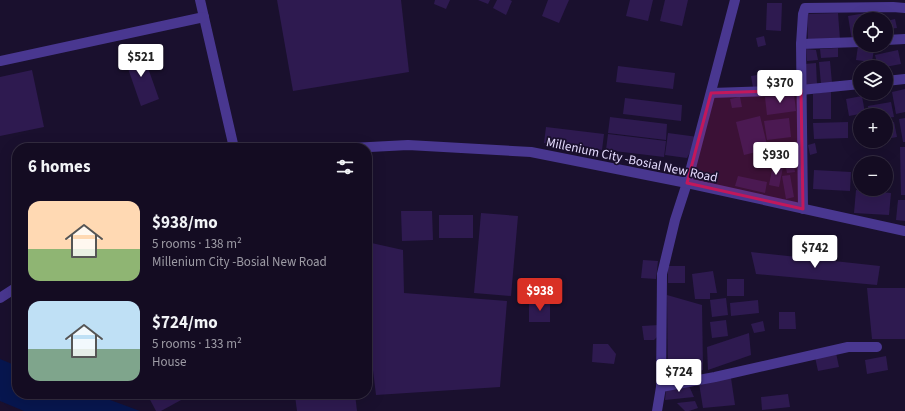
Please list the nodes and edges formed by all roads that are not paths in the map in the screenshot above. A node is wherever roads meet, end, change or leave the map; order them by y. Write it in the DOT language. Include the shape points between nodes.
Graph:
graph roads {
  1 [pos="200,0"];
  2 [pos="735,0"];
  3 [pos="905,8"];
  4 [pos="204,17"];
  5 [pos="893,40"];
  6 [pos="905,40"];
  7 [pos="853,42"];
  8 [pos="801,44"];
  9 [pos="0,61"];
  10 [pos="905,79"];
  11 [pos="893,80"];
  12 [pos="853,85"];
  13 [pos="801,90"];
  14 [pos="711,93"];
  15 [pos="233,143"];
  16 [pos="372,147"];
  17 [pos="687,183"];
  18 [pos="803,209"];
  19 [pos="905,231"];
  20 [pos="12,290"];
  21 [pos="2,297"];
  22 [pos="877,347"];
  23 [pos="661,387"];
  24 [pos="657,411"];
  1 -- 4 [label="street"];
  2 -- 14 [label="street"];
  3 -- 8 [label="street" via="805,8"];
  4 -- 9 [label="street"];
  4 -- 15 [label="street"];
  5 -- 6 [label="street"];
  7 -- 8 [label="street"];
  8 -- 13 [label="street"];
  10 -- 11 [label="street"];
  12 -- 13 [label="street"];
  13 -- 14 [label="street"];
  13 -- 18 [label="street"];
  14 -- 17 [label="street"];
  16 -- 17 [label="street, Millenium City -Bosial New Road" via="408,145 531,152"];
  17 -- 18 [label="street, Millenium City -Bosial New Road"];
  17 -- 23 [label="street" via="662,274"];
  18 -- 19 [label="street, Millenium City -Bosial New Road"];
  20 -- 21 [label="street"];
  22 -- 23 [label="street" via="848,347"];
  23 -- 24 [label="street"];
}
